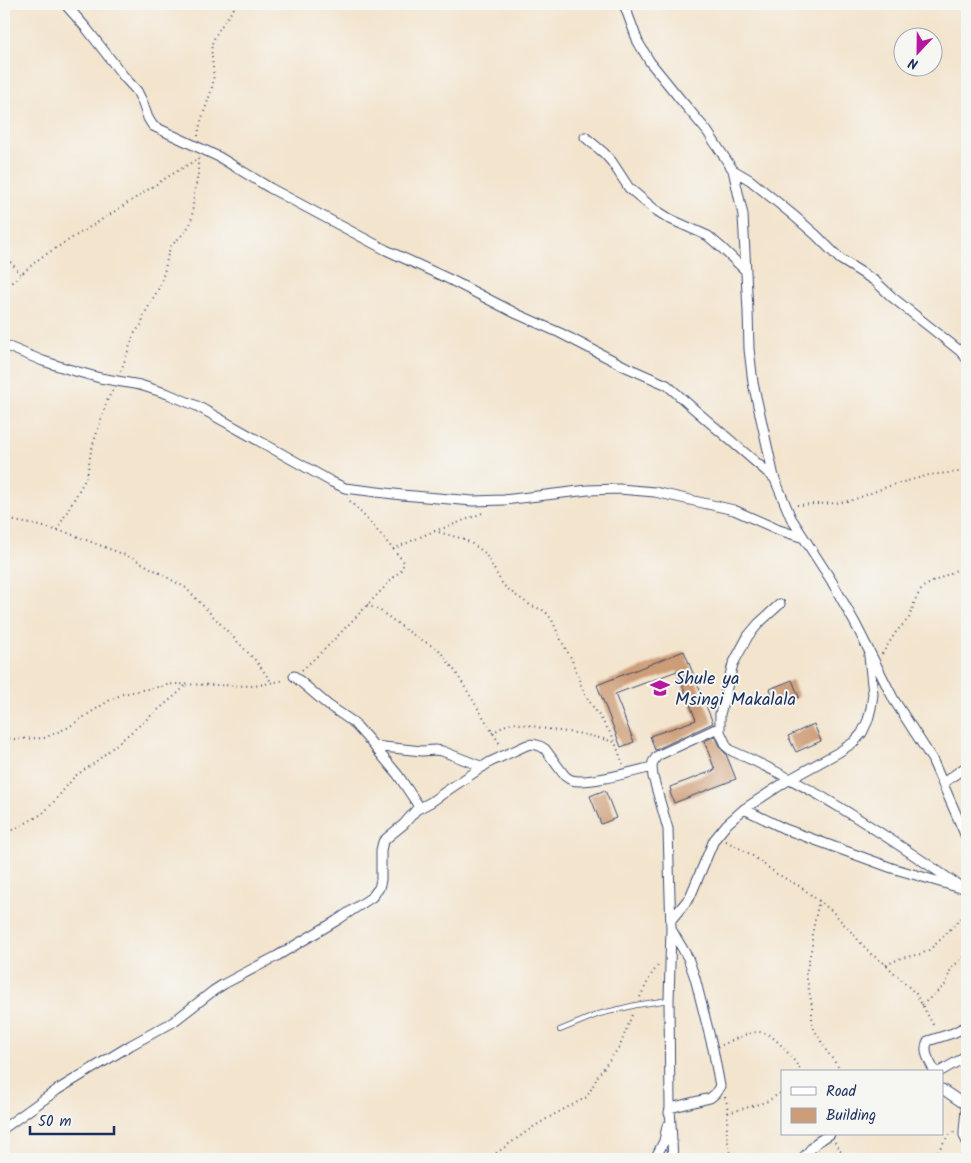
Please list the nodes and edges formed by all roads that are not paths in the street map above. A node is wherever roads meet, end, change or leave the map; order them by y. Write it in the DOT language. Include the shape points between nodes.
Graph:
graph roads {
  1 [pos="65,4"];
  2 [pos="624,4"];
  3 [pos="585,137"];
  4 [pos="733,170"];
  5 [pos="746,271"];
  6 [pos="4,345"];
  7 [pos="967,359"];
  8 [pos="774,477"];
  9 [pos="804,538"];
  10 [pos="780,604"];
  11 [pos="868,649"];
  12 [pos="294,676"];
  13 [pos="720,727"];
  14 [pos="374,746"];
  15 [pos="967,766"];
  16 [pos="483,767"];
  17 [pos="652,767"];
  18 [pos="790,779"];
  19 [pos="943,783"];
  20 [pos="420,808"];
  21 [pos="744,808"];
  22 [pos="967,839"];
  23 [pos="967,891"];
  24 [pos="671,924"];
  25 [pos="669,1000"];
  26 [pos="967,1026"];
  27 [pos="560,1030"];
  28 [pos="967,1054"];
  29 [pos="933,1070"];
  30 [pos="942,1070"];
  31 [pos="944,1090"];
  32 [pos="967,1102"];
  33 [pos="670,1108"];
  34 [pos="966,1122"];
  35 [pos="4,1128"];
  36 [pos="832,1138"];
  37 [pos="967,1142"];
  38 [pos="655,1159"];
  39 [pos="673,1159"];
  40 [pos="802,1159"];
  1 -- 8 [label="street" via="137,91 154,126 198,146 386,250 667,385"];
  2 -- 4 [label="street" via="638,42 650,62 707,131"];
  3 -- 5 [label="street" via="612,162 629,188 654,210 708,236"];
  4 -- 5 [label="street" via="743,215"];
  4 -- 7 [label="street" via="750,180 840,259 875,281"];
  5 -- 8 [label="street" via="749,349"];
  6 -- 9 [label="street" via="43,361 168,394 197,406 345,488 473,500 504,500 619,488 655,492 734,510"];
  8 -- 9 [label="street" via="791,518"];
  9 -- 11 [label="street"];
  10 -- 13 [label="street" via="748,636 733,664 720,714"];
  11 -- 18 [label="street" via="872,708 862,733 839,752"];
  11 -- 19 [label="street"];
  12 -- 14 [label="street" via="353,722"];
  13 -- 17 [label="street" via="657,756"];
  13 -- 18 [label="street" via="724,742 732,751"];
  14 -- 16 [label="street" via="442,751"];
  14 -- 20 [label="street"];
  15 -- 19 [label="street"];
  16 -- 17 [label="street" via="527,744 545,750 573,781 585,782"];
  16 -- 20 [label="street"];
  17 -- 24 [label="street" via="668,830"];
  18 -- 21 [label="street"];
  18 -- 23 [label="street" via="866,824"];
  19 -- 22 [label="street"];
  20 -- 35 [label="street" via="383,842 379,888 372,897 286,951 224,984 173,1022 56,1090"];
  21 -- 23 [label="street" via="802,836"];
  21 -- 24 [label="street" via="714,840 690,897"];
  24 -- 25 [label="street"];
  24 -- 33 [label="street" via="695,978 720,1086 710,1098"];
  25 -- 27 [label="lane" via="599,1014"];
  25 -- 33 [label="street"];
  26 -- 29 [label="street" via="928,1041 924,1047"];
  28 -- 30 [label="street"];
  31 -- 32 [label="street"];
  32 -- 34 [label="street"];
  33 -- 38 [label="street" via="666,1135"];
  33 -- 39 [label="street"];
  34 -- 37 [label="street" via="964,1136"];
  36 -- 40 [label="street" via="816,1143"];
}
